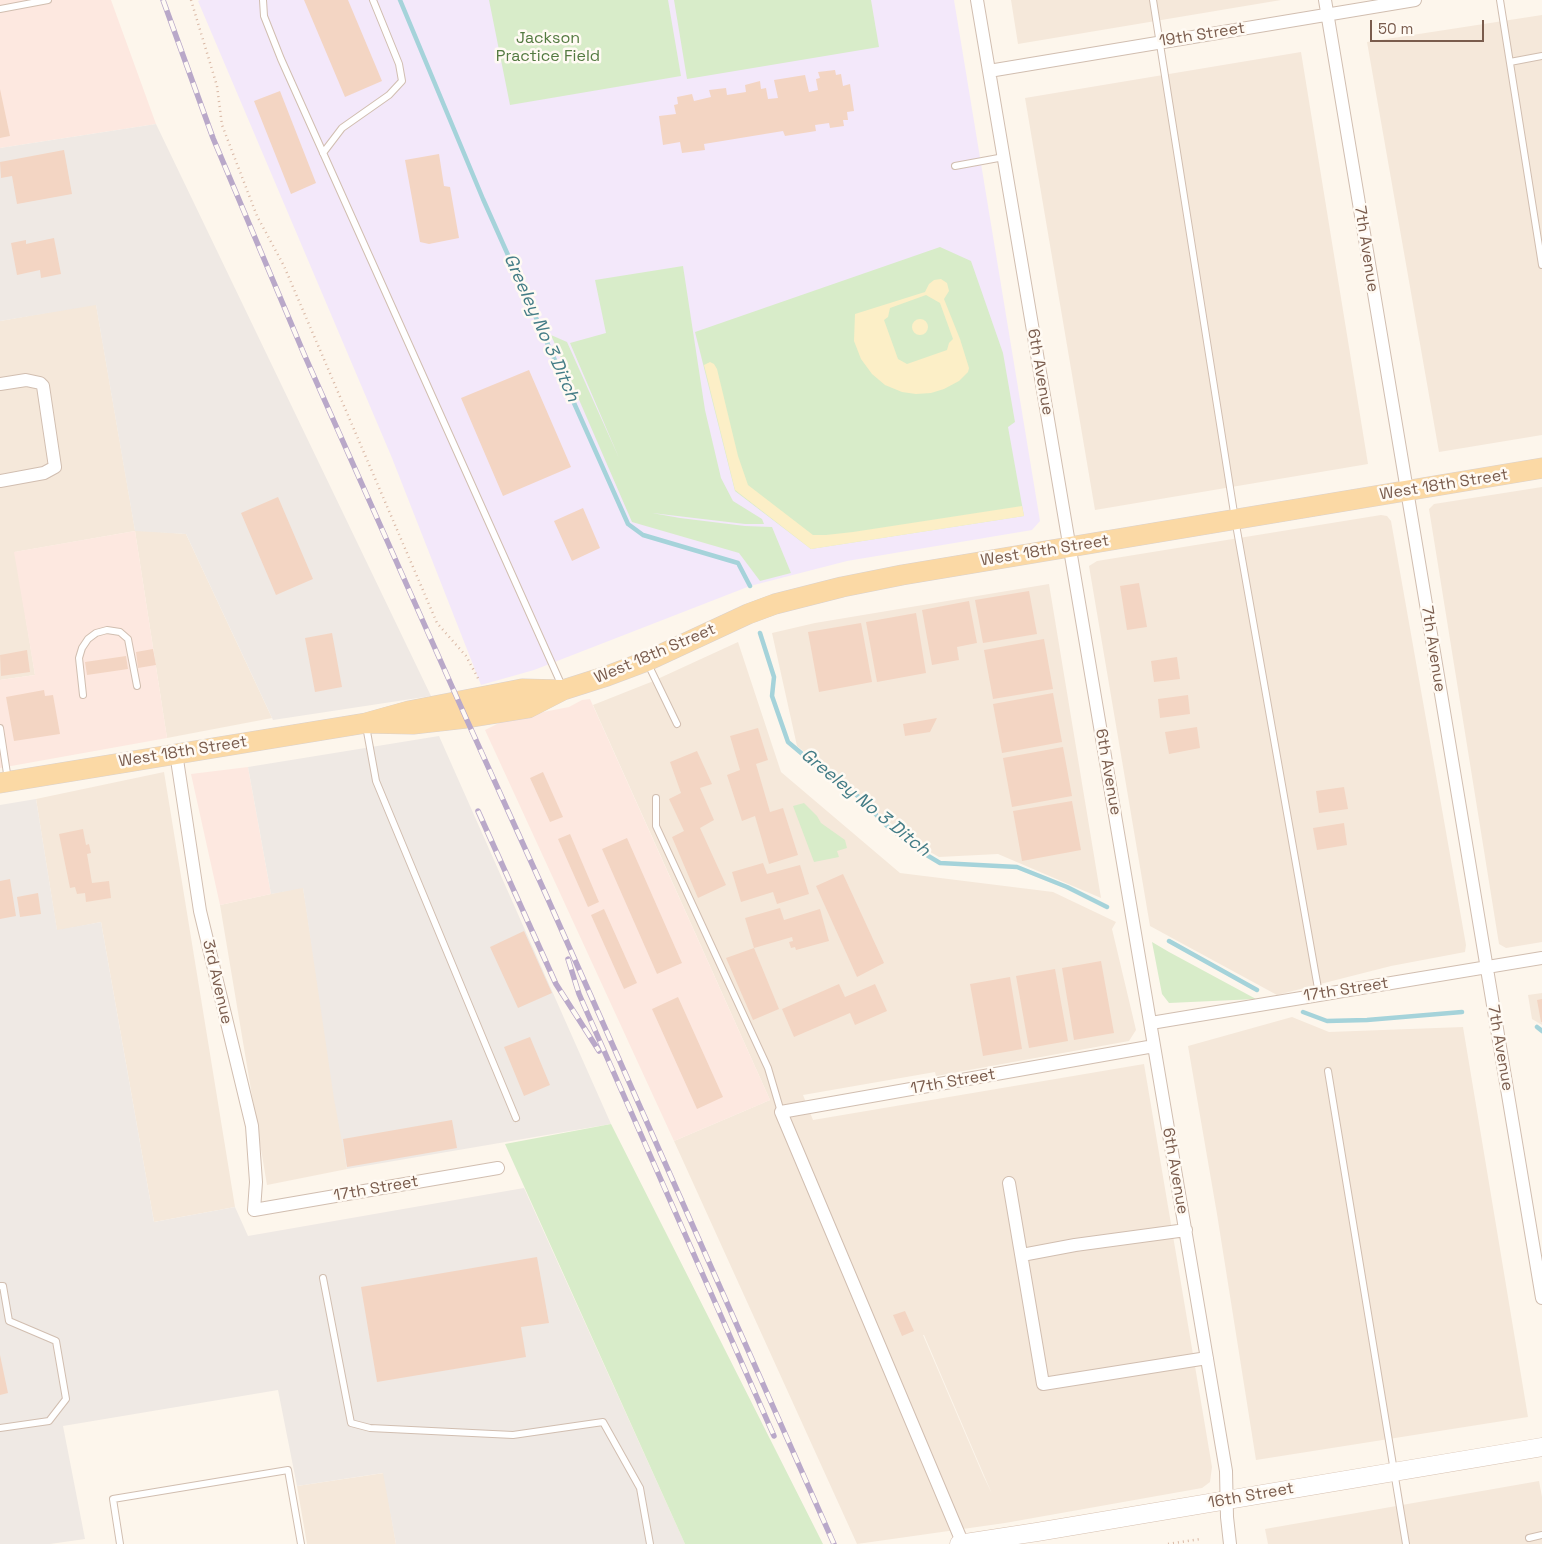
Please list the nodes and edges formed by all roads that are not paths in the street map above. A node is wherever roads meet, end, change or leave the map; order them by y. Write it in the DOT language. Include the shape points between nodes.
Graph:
graph roads {
  1 [pos="48,0"];
  2 [pos="263,0"];
  3 [pos="373,0"];
  4 [pos="977,0"];
  5 [pos="1154,0"];
  6 [pos="1325,0"];
  7 [pos="1415,0"];
  8 [pos="1500,0"];
  9 [pos="0,9"];
  10 [pos="1327,16"];
  11 [pos="1161,41"];
  12 [pos="1542,56"];
  13 [pos="1510,62"];
  14 [pos="989,71"];
  15 [pos="323,154"];
  16 [pos="1004,157"];
  17 [pos="955,166"];
  18 [pos="1541,247"];
  19 [pos="1542,265"];
  20 [pos="0,384"];
  21 [pos="1542,468"];
  22 [pos="0,481"];
  23 [pos="1407,491"];
  24 [pos="1235,520"];
  25 [pos="1070,547"];
  26 [pos="647,661"];
  27 [pos="137,686"];
  28 [pos="563,690"];
  29 [pos="83,695"];
  30 [pos="366,722"];
  31 [pos="677,724"];
  32 [pos="0,728"];
  33 [pos="176,754"];
  34 [pos="4,782"];
  35 [pos="656,798"];
  36 [pos="1542,958"];
  37 [pos="1486,968"];
  38 [pos="1319,994"];
  39 [pos="1150,1023"];
  40 [pos="1154,1046"];
  41 [pos="1328,1071"];
  42 [pos="781,1112"];
  43 [pos="516,1118"];
  44 [pos="498,1168"];
  45 [pos="1009,1183"];
  46 [pos="254,1210"];
  47 [pos="1186,1230"];
  48 [pos="1022,1254"];
  49 [pos="1540,1270"];
  50 [pos="324,1278"];
  51 [pos="0,1286"];
  52 [pos="1542,1298"];
  53 [pos="1207,1358"];
  54 [pos="0,1428"];
  55 [pos="1542,1447"];
  56 [pos="1394,1472"];
  57 [pos="1226,1500"];
  58 [pos="1542,1536"];
  59 [pos="1529,1538"];
  60 [pos="120,1544"];
  61 [pos="301,1544"];
  62 [pos="650,1544"];
  63 [pos="961,1544"];
  64 [pos="1230,1544"];
  65 [pos="1406,1544"];
  1 -- 9 [label="lane"];
  2 -- 15 [label="lane" via="264,16"];
  3 -- 15 [label="lane" via="399,64 402,81 389,95 342,128"];
  4 -- 14 [label="street, 6th Avenue"];
  5 -- 11 [label="lane"];
  6 -- 10 [label="street, 7th Avenue"];
  7 -- 10 [label="street, 19th Street"];
  8 -- 13 [label="lane"];
  10 -- 11 [label="street, 19th Street"];
  10 -- 23 [label="street, 7th Avenue"];
  11 -- 14 [label="street, 19th Street"];
  11 -- 24 [label="lane"];
  12 -- 13 [label="lane"];
  13 -- 18 [label="lane"];
  14 -- 16 [label="street, 6th Avenue"];
  15 -- 28 [label="lane"];
  16 -- 17 [label="lane"];
  16 -- 25 [label="street, 6th Avenue"];
  18 -- 19 [label="lane"];
  20 -- 22 [label="street" via="26,380 43,386 55,467 44,473"];
  21 -- 23 [label="main road, West 18th Street"];
  23 -- 24 [label="main road, West 18th Street"];
  23 -- 37 [label="street, 7th Avenue"];
  24 -- 25 [label="main road, West 18th Street"];
  24 -- 38 [label="lane"];
  25 -- 26 [label="main road, West 18th Street" via="902,575 775,604"];
  25 -- 39 [label="street, 6th Avenue"];
  26 -- 28 [label="main road, West 18th Street"];
  26 -- 31 [label="lane"];
  27 -- 29 [label="lane" via="128,639 120,632 107,630 96,633 82,648 79,658"];
  28 -- 30 [label="main road, West 18th Street" via="522,689"];
  28 -- 30 [label="main road, West 18th Street" via="528,708 413,724"];
  30 -- 33 [label="main road, West 18th Street"];
  30 -- 43 [label="lane" via="376,781"];
  32 -- 34 [label="lane"];
  33 -- 34 [label="main road, West 18th Street"];
  33 -- 46 [label="street, 3rd Avenue" via="200,911 252,1126 256,1182"];
  35 -- 42 [label="lane" via="656,826 768,1068"];
  36 -- 37 [label="street, 17th Street"];
  37 -- 38 [label="street, 17th Street"];
  37 -- 49 [label="street, 7th Avenue"];
  38 -- 39 [label="street, 17th Street"];
  39 -- 40 [label="street, 6th Avenue"];
  40 -- 42 [label="street, 17th Street"];
  40 -- 47 [label="street, 6th Avenue"];
  41 -- 56 [label="lane"];
  42 -- 63 [label="street"];
  44 -- 46 [label="street, 17th Street"];
  45 -- 48 [label="street"];
  47 -- 48 [label="street"];
  47 -- 53 [label="street, 6th Avenue"];
  48 -- 53 [label="street" via="1043,1384"];
  49 -- 52 [label="street, 7th Avenue"];
  50 -- 62 [label="lane" via="352,1422 370,1428 513,1435 603,1422 640,1488"];
  51 -- 54 [label="lane" via="3,1286 9,1321 56,1341 66,1398 49,1421"];
  53 -- 57 [label="street, 6th Avenue" via="1226,1471"];
  55 -- 56 [label="main road, 16th Street"];
  56 -- 57 [label="main road, 16th Street"];
  56 -- 65 [label="lane"];
  57 -- 63 [label="main road, 16th Street"];
  57 -- 64 [label="street, 6th Avenue"];
  58 -- 59 [label="lane"];
  60 -- 61 [label="lane" via="113,1499 288,1470"];
}
